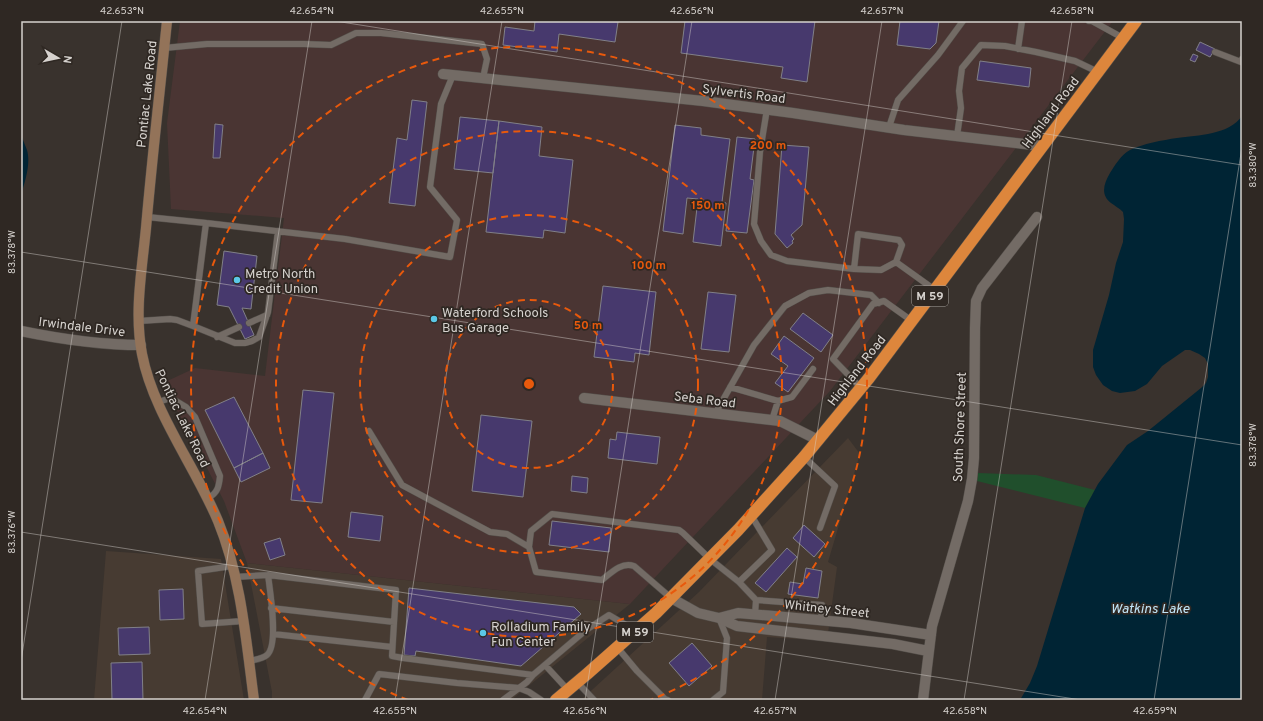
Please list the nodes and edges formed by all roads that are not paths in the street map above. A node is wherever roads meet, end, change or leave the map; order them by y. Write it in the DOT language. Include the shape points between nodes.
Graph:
graph roads {
  1 [pos="167,21"];
  2 [pos="963,21"];
  3 [pos="1022,21"];
  4 [pos="1089,21"];
  5 [pos="1136,21"];
  6 [pos="1123,38"];
  7 [pos="164,48"];
  8 [pos="1018,49"];
  9 [pos="1215,52"];
  10 [pos="1242,61"];
  11 [pos="1098,72"];
  12 [pos="448,74"];
  13 [pos="483,78"];
  14 [pos="767,109"];
  15 [pos="889,127"];
  16 [pos="957,136"];
  17 [pos="1041,146"];
  18 [pos="147,217"];
  19 [pos="1037,217"];
  20 [pos="206,223"];
  21 [pos="278,231"];
  22 [pos="896,262"];
  23 [pos="854,269"];
  24 [pos="935,290"];
  25 [pos="879,303"];
  26 [pos="267,315"];
  27 [pos="139,321"];
  28 [pos="912,321"];
  29 [pos="249,323"];
  30 [pos="193,326"];
  31 [pos="239,327"];
  32 [pos="21,331"];
  33 [pos="217,337"];
  34 [pos="141,345"];
  35 [pos="813,369"];
  36 [pos="730,387"];
  37 [pos="861,388"];
  38 [pos="584,398"];
  39 [pos="778,401"];
  40 [pos="158,402"];
  41 [pos="715,414"];
  42 [pos="772,420"];
  43 [pos="369,431"];
  44 [pos="818,440"];
  45 [pos="804,457"];
  46 [pos="208,498"];
  47 [pos="751,515"];
  48 [pos="820,528"];
  49 [pos="529,547"];
  50 [pos="710,559"];
  51 [pos="232,566"];
  52 [pos="268,575"];
  53 [pos="234,577"];
  54 [pos="739,582"];
  55 [pos="671,598"];
  56 [pos="756,600"];
  57 [pos="271,608"];
  58 [pos="755,614"];
  59 [pos="719,618"];
  60 [pos="823,620"];
  61 [pos="243,621"];
  62 [pos="394,622"];
  63 [pos="876,627"];
  64 [pos="636,631"];
  65 [pos="274,634"];
  66 [pos="931,635"];
  67 [pos="823,636"];
  68 [pos="874,642"];
  69 [pos="392,647"];
  70 [pos="617,647"];
  71 [pos="928,652"];
  72 [pos="249,661"];
  73 [pos="545,665"];
  74 [pos="534,675"];
  75 [pos="573,686"];
  76 [pos="520,688"];
  77 [pos="254,700"];
  78 [pos="365,700"];
  79 [pos="503,700"];
  80 [pos="541,700"];
  81 [pos="556,700"];
  82 [pos="594,700"];
  83 [pos="668,700"];
  84 [pos="713,700"];
  85 [pos="923,700"];
  1 -- 7 [label="street, Pontiac Lake Road"];
  2 -- 15 [label="lane" via="938,56 898,100"];
  3 -- 8 [label="lane"];
  4 -- 6 [label="lane"];
  5 -- 6 [label="highway, Highland Road / M 59"];
  6 -- 11 [label="highway, Highland Road / M 59"];
  7 -- 13 [label="lane" via="207,44 331,45 356,33 381,33 482,44 487,58"];
  7 -- 18 [label="street, Pontiac Lake Road"];
  8 -- 11 [label="lane" via="1075,61"];
  8 -- 16 [label="lane" via="980,44 962,68"];
  9 -- 10 [label="lane"];
  11 -- 17 [label="highway, Highland Road / M 59"];
  12 -- 13 [label="street, Sylvertis Road"];
  12 -- 21 [label="lane" via="441,104 430,187 457,220 450,257 345,239"];
  13 -- 14 [label="street, Sylvertis Road"];
  14 -- 15 [label="street, Sylvertis Road"];
  14 -- 23 [label="lane" via="760,152 754,224 761,241 771,255 788,261"];
  15 -- 16 [label="street, Sylvertis Road"];
  16 -- 17 [label="street, Sylvertis Road"];
  17 -- 24 [label="highway, Highland Road / M 59"];
  18 -- 20 [label="lane"];
  18 -- 27 [label="street, Pontiac Lake Road"];
  19 -- 66 [label="street, South Shore Street" via="982,288 976,301 972,479"];
  20 -- 21 [label="lane"];
  20 -- 30 [label="lane"];
  21 -- 26 [label="lane"];
  22 -- 23 [label="lane" via="881,270"];
  22 -- 23 [label="lane" via="902,245 900,240 858,234"];
  22 -- 24 [label="lane"];
  24 -- 28 [label="highway, Highland Road / M 59"];
  25 -- 28 [label="lane" via="884,301"];
  25 -- 36 [label="lane" via="871,296 828,290 809,293 785,306 754,345"];
  25 -- 37 [label="lane" via="873,304 833,359"];
  26 -- 29 [label="lane"];
  26 -- 33 [label="lane" via="259,337 252,341 235,343"];
  27 -- 30 [label="lane" via="170,319"];
  27 -- 34 [label="street, Pontiac Lake Road"];
  28 -- 37 [label="highway, Highland Road / M 59"];
  30 -- 33 [label="lane"];
  31 -- 33 [label="lane"];
  32 -- 34 [label="street, Irwindale Drive" via="47,337"];
  34 -- 40 [label="street, Pontiac Lake Road" via="145,370"];
  35 -- 39 [label="lane" via="792,397"];
  36 -- 39 [label="lane"];
  36 -- 41 [label="lane"];
  37 -- 44 [label="highway, Highland Road / M 59"];
  38 -- 41 [label="street, Seba Road"];
  39 -- 42 [label="lane"];
  40 -- 46 [label="street, Pontiac Lake Road"];
  40 -- 46 [label="lane" via="171,398 186,406 195,417 220,476 218,490"];
  41 -- 42 [label="street, Seba Road"];
  42 -- 44 [label="street, Seba Road" via="780,421"];
  43 -- 49 [label="lane" via="402,485 490,532 507,534"];
  44 -- 45 [label="highway, Highland Road / M 59"];
  45 -- 47 [label="highway, Highland Road / M 59"];
  45 -- 48 [label="lane" via="835,486"];
  46 -- 51 [label="street, Pontiac Lake Road" via="222,530"];
  47 -- 50 [label="highway, Highland Road / M 59"];
  47 -- 54 [label="lane" via="772,550"];
  49 -- 50 [label="lane" via="531,531 552,514 679,530"];
  49 -- 55 [label="lane" via="536,572 602,580 616,568 630,565"];
  50 -- 54 [label="lane"];
  50 -- 55 [label="highway, Highland Road / M 59"];
  51 -- 53 [label="street, Pontiac Lake Road"];
  51 -- 61 [label="lane" via="198,571 202,624"];
  52 -- 53 [label="lane"];
  52 -- 57 [label="lane"];
  52 -- 62 [label="lane" via="396,590"];
  53 -- 61 [label="street, Pontiac Lake Road"];
  54 -- 56 [label="lane"];
  55 -- 59 [label="street, Whitney Street" via="698,613"];
  55 -- 64 [label="highway, Highland Road / M 59"];
  56 -- 58 [label="lane"];
  56 -- 60 [label="lane" via="822,605"];
  57 -- 62 [label="lane"];
  57 -- 65 [label="lane"];
  58 -- 59 [label="street, Whitney Street" via="738,613"];
  58 -- 60 [label="street, Whitney Street"];
  59 -- 67 [label="street, Whitney Street" via="737,626"];
  59 -- 84 [label="lane" via="727,638 726,666 723,692"];
  60 -- 63 [label="street, Whitney Street"];
  60 -- 67 [label="street"];
  61 -- 72 [label="street, Pontiac Lake Road"];
  62 -- 69 [label="lane"];
  63 -- 66 [label="street, Whitney Street"];
  63 -- 68 [label="street"];
  64 -- 70 [label="highway, Highland Road / M 59"];
  64 -- 73 [label="lane" via="609,615 586,630"];
  65 -- 69 [label="lane"];
  65 -- 72 [label="lane" via="267,655"];
  66 -- 71 [label="street, South Shore Street"];
  67 -- 68 [label="street, Whitney Street"];
  68 -- 71 [label="street, Whitney Street"];
  69 -- 74 [label="lane" via="392,656"];
  70 -- 75 [label="highway, Highland Road / M 59"];
  70 -- 83 [label="lane" via="637,671"];
  71 -- 85 [label="street, South Shore Street"];
  72 -- 77 [label="street, Pontiac Lake Road"];
  73 -- 74 [label="lane"];
  73 -- 75 [label="lane"];
  74 -- 76 [label="lane"];
  75 -- 81 [label="highway, Highland Road / M 59"];
  75 -- 82 [label="lane"];
  76 -- 78 [label="lane" via="379,674"];
  76 -- 79 [label="lane"];
  76 -- 80 [label="lane"];
}
